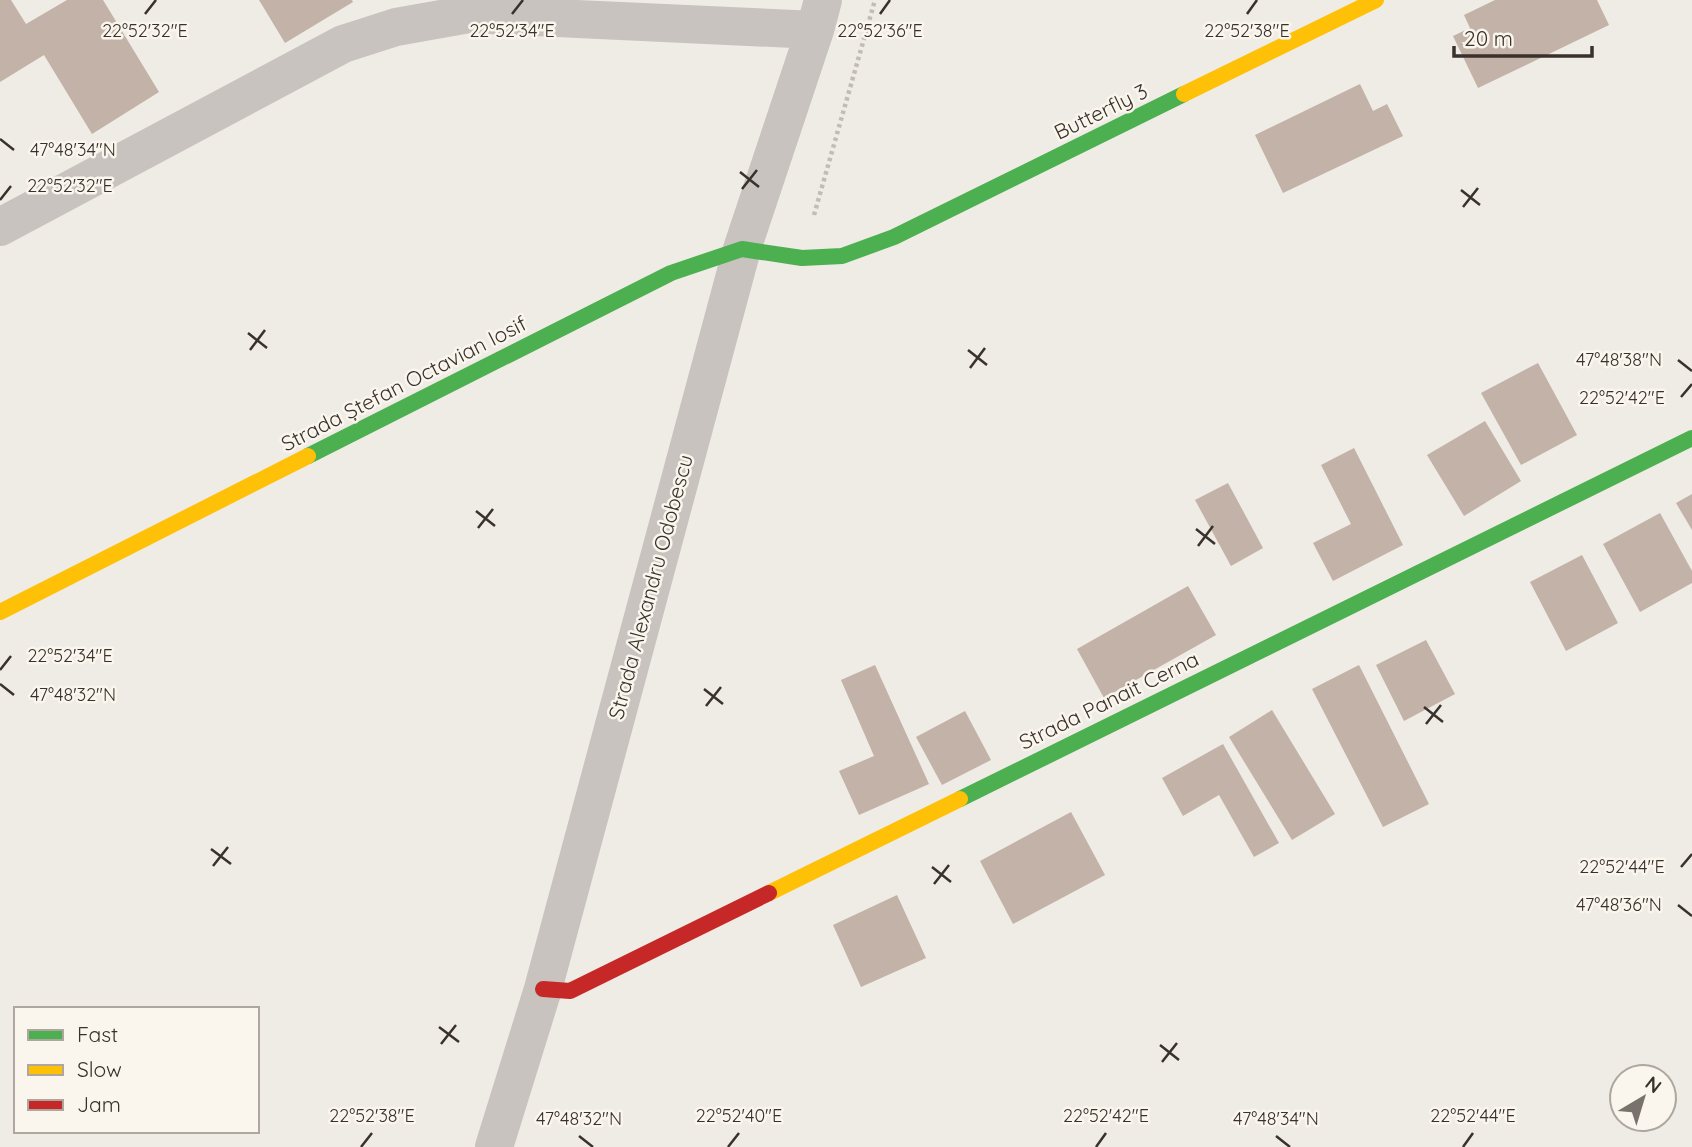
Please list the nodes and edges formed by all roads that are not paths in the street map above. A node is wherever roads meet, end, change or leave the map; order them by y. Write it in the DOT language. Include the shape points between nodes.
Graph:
graph roads {
  1 [pos="1376,0"];
  2 [pos="819,15"];
  3 [pos="0,227"];
  4 [pos="742,249"];
  5 [pos="842,256"];
  6 [pos="1692,438"];
  7 [pos="0,612"];
  8 [pos="543,989"];
  9 [pos="494,1147"];
  1 -- 5 [label="street, Butterfly 3" via="906,231"];
  2 -- 3 [label="street, Strada Alexandru Odobescu" via="469,14 396,27 343,44"];
  2 -- 4 [label="street, Strada Alexandru Odobescu"];
  4 -- 5 [label="street, Strada Ștefan Octavian Iosif" via="802,258"];
  4 -- 7 [label="street, Strada Ștefan Octavian Iosif" via="671,273"];
  4 -- 8 [label="street, Strada Alexandru Odobescu"];
  6 -- 8 [label="street, Strada Panait Cerna" via="570,991"];
  8 -- 9 [label="street, Strada Alexandru Odobescu"];
}
